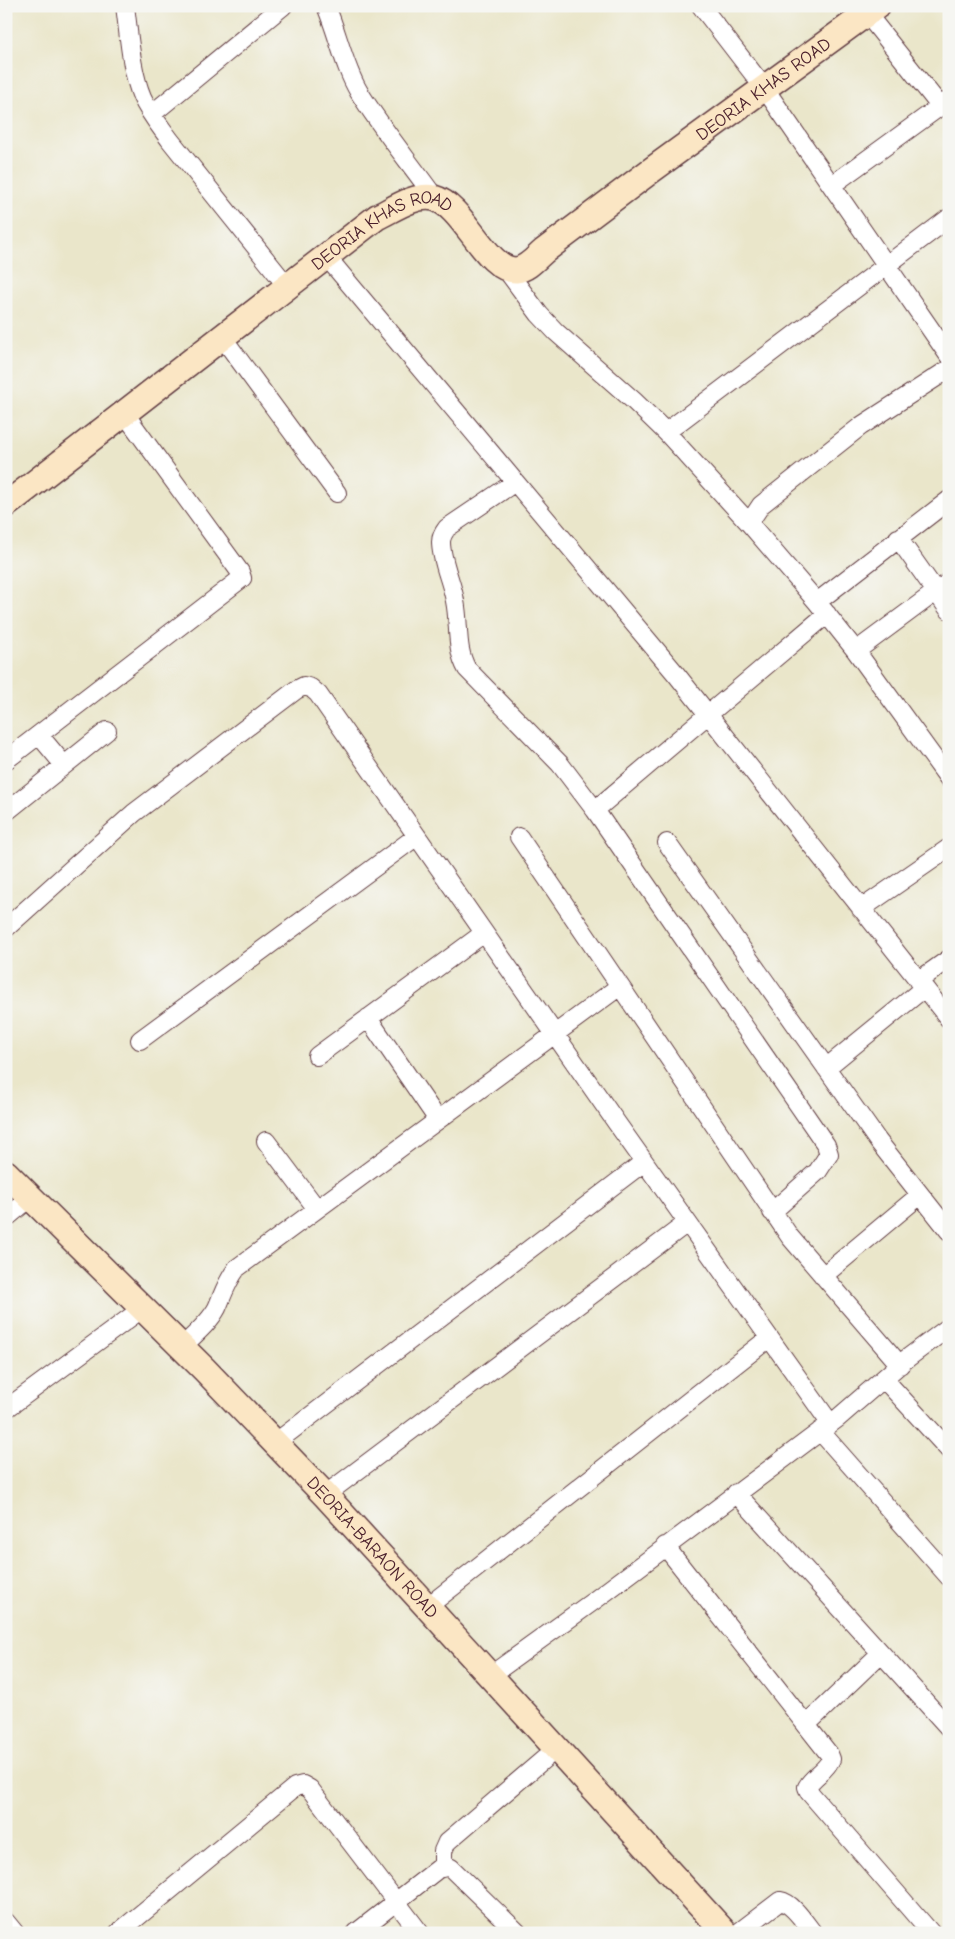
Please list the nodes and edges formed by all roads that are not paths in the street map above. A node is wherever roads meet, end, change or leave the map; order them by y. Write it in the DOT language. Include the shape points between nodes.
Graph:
graph roads {
  1 [pos="125,6"];
  2 [pos="283,6"];
  3 [pos="326,6"];
  4 [pos="701,6"];
  5 [pos="875,8"];
  6 [pos="765,89"];
  7 [pos="944,103"];
  8 [pos="152,114"];
  9 [pos="832,185"];
  10 [pos="435,198"];
  11 [pos="949,218"];
  12 [pos="326,256"];
  13 [pos="886,265"];
  14 [pos="505,268"];
  15 [pos="287,286"];
  16 [pos="223,338"];
  17 [pos="949,356"];
  18 [pos="949,370"];
  19 [pos="125,414"];
  20 [pos="666,432"];
  21 [pos="515,482"];
  22 [pos="337,493"];
  23 [pos="949,500"];
  24 [pos="6,505"];
  25 [pos="749,523"];
  26 [pos="898,538"];
  27 [pos="942,587"];
  28 [pos="822,608"];
  29 [pos="949,610"];
  30 [pos="856,651"];
  31 [pos="708,716"];
  32 [pos="107,730"];
  33 [pos="39,735"];
  34 [pos="6,760"];
  35 [pos="64,765"];
  36 [pos="949,779"];
  37 [pos="595,810"];
  38 [pos="6,812"];
  39 [pos="417,836"];
  40 [pos="519,837"];
  41 [pos="667,843"];
  42 [pos="949,848"];
  43 [pos="861,909"];
  44 [pos="6,928"];
  45 [pos="484,933"];
  46 [pos="949,958"];
  47 [pos="921,984"];
  48 [pos="620,986"];
  49 [pos="368,1018"];
  50 [pos="949,1019"];
  51 [pos="554,1034"];
  52 [pos="140,1040"];
  53 [pos="317,1056"];
  54 [pos="826,1068"];
  55 [pos="438,1120"];
  56 [pos="266,1141"];
  57 [pos="644,1162"];
  58 [pos="6,1173"];
  59 [pos="920,1195"];
  60 [pos="31,1197"];
  61 [pos="317,1208"];
  62 [pos="772,1212"];
  63 [pos="6,1218"];
  64 [pos="687,1223"];
  65 [pos="949,1231"];
  66 [pos="823,1276"];
  67 [pos="143,1308"];
  68 [pos="949,1327"];
  69 [pos="769,1338"];
  70 [pos="182,1347"];
  71 [pos="900,1365"];
  72 [pos="884,1378"];
  73 [pos="6,1409"];
  74 [pos="825,1427"];
  75 [pos="275,1443"];
  76 [pos="949,1450"];
  77 [pos="736,1493"];
  78 [pos="325,1496"];
  79 [pos="665,1546"];
  80 [pos="949,1577"];
  81 [pos="427,1607"];
  82 [pos="881,1653"];
  83 [pos="491,1675"];
  84 [pos="806,1726"];
  85 [pos="949,1728"];
  86 [pos="557,1748"];
  87 [pos="443,1868"];
  88 [pos="395,1901"];
  89 [pos="6,1922"];
  90 [pos="15,1933"];
  91 [pos="118,1933"];
  92 [pos="356,1933"];
  93 [pos="420,1933"];
  94 [pos="518,1933"];
  95 [pos="725,1933"];
  96 [pos="738,1933"];
  97 [pos="813,1933"];
  98 [pos="931,1933"];
  1 -- 8 [label="street" via="137,80 142,98"];
  2 -- 8 [label="street"];
  3 -- 10 [label="street" via="359,92"];
  4 -- 6 [label="street"];
  5 -- 6 [label="street, DEORIA KHAS ROAD"];
  5 -- 7 [label="street"];
  6 -- 9 [label="street"];
  6 -- 14 [label="street, DEORIA KHAS ROAD" via="649,172 530,264 517,270"];
  7 -- 9 [label="street"];
  8 -- 15 [label="street"];
  9 -- 13 [label="street"];
  10 -- 12 [label="street, DEORIA KHAS ROAD" via="415,198 377,217"];
  10 -- 14 [label="street, DEORIA KHAS ROAD" via="453,211 493,259"];
  11 -- 13 [label="street"];
  12 -- 15 [label="street, DEORIA KHAS ROAD"];
  12 -- 21 [label="street"];
  13 -- 17 [label="street"];
  13 -- 20 [label="street"];
  14 -- 20 [label="street" via="556,332"];
  15 -- 16 [label="street, DEORIA KHAS ROAD"];
  16 -- 19 [label="street, DEORIA KHAS ROAD"];
  16 -- 22 [label="street"];
  18 -- 25 [label="street" via="861,426 761,505"];
  19 -- 24 [label="street, DEORIA KHAS ROAD"];
  19 -- 33 [label="street" via="242,578"];
  20 -- 25 [label="street"];
  21 -- 31 [label="street"];
  21 -- 37 [label="street" via="442,534 442,552 458,618 459,650 466,669 560,764"];
  23 -- 26 [label="street"];
  25 -- 28 [label="street"];
  26 -- 27 [label="street"];
  26 -- 28 [label="street"];
  27 -- 29 [label="street"];
  27 -- 30 [label="street"];
  28 -- 30 [label="street"];
  28 -- 31 [label="street"];
  30 -- 36 [label="street"];
  31 -- 37 [label="street"];
  31 -- 43 [label="street"];
  32 -- 35 [label="street"];
  33 -- 34 [label="street"];
  33 -- 35 [label="street"];
  35 -- 38 [label="street"];
  37 -- 62 [label="street" via="826,1145 829,1154 818,1171"];
  39 -- 44 [label="street" via="318,694 304,686 134,813"];
  39 -- 45 [label="street"];
  39 -- 52 [label="street"];
  40 -- 48 [label="street"];
  41 -- 54 [label="street"];
  42 -- 43 [label="street"];
  43 -- 47 [label="street"];
  45 -- 49 [label="street"];
  45 -- 51 [label="street"];
  46 -- 47 [label="street"];
  47 -- 50 [label="street"];
  47 -- 54 [label="street"];
  48 -- 51 [label="street"];
  48 -- 62 [label="street"];
  49 -- 53 [label="street"];
  49 -- 55 [label="street"];
  51 -- 55 [label="street"];
  51 -- 57 [label="street"];
  54 -- 59 [label="street"];
  55 -- 61 [label="street"];
  56 -- 61 [label="street"];
  57 -- 64 [label="street"];
  57 -- 75 [label="street"];
  58 -- 60 [label="street, DEORIA-BARAON ROAD"];
  59 -- 65 [label="street"];
  59 -- 66 [label="street"];
  60 -- 63 [label="street"];
  60 -- 67 [label="street, DEORIA-BARAON ROAD"];
  61 -- 70 [label="street" via="237,1268 210,1318"];
  62 -- 66 [label="street"];
  64 -- 69 [label="street"];
  64 -- 78 [label="street"];
  66 -- 71 [label="street"];
  67 -- 70 [label="street, DEORIA-BARAON ROAD"];
  67 -- 73 [label="street"];
  68 -- 71 [label="street"];
  69 -- 74 [label="street"];
  69 -- 81 [label="street"];
  70 -- 75 [label="street, DEORIA-BARAON ROAD"];
  71 -- 72 [label="street"];
  72 -- 74 [label="street"];
  72 -- 76 [label="street"];
  74 -- 77 [label="street"];
  74 -- 80 [label="street"];
  75 -- 78 [label="street, DEORIA-BARAON ROAD"];
  77 -- 79 [label="street"];
  77 -- 82 [label="street"];
  78 -- 81 [label="street, DEORIA-BARAON ROAD"];
  79 -- 83 [label="street"];
  79 -- 84 [label="street"];
  81 -- 83 [label="street, DEORIA-BARAON ROAD"];
  82 -- 84 [label="street"];
  82 -- 85 [label="street"];
  83 -- 86 [label="street, DEORIA-BARAON ROAD"];
  84 -- 98 [label="street" via="831,1759 810,1782 808,1792"];
  86 -- 87 [label="street" via="447,1842 443,1851"];
  86 -- 95 [label="street, DEORIA-BARAON ROAD"];
  87 -- 88 [label="street"];
  87 -- 94 [label="street" via="451,1868"];
  88 -- 91 [label="street" via="310,1789 303,1785 295,1787"];
  88 -- 92 [label="street"];
  88 -- 93 [label="street"];
  89 -- 90 [label="street"];
  96 -- 97 [label="street" via="780,1901 790,1905"];
}
